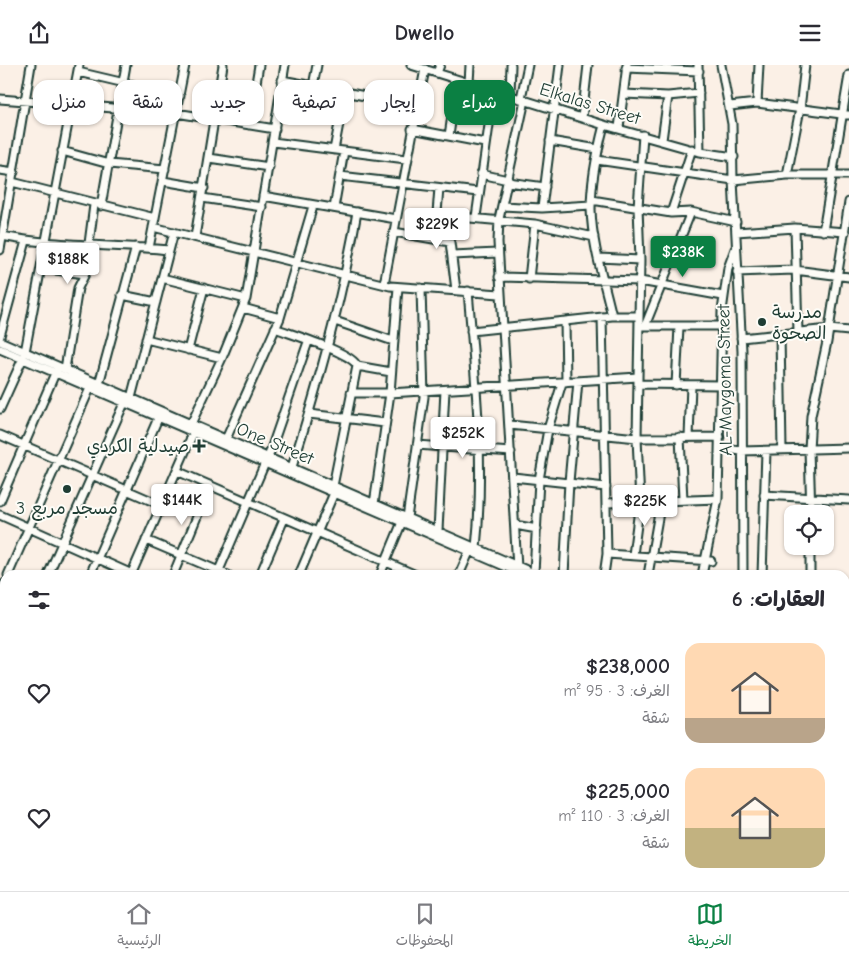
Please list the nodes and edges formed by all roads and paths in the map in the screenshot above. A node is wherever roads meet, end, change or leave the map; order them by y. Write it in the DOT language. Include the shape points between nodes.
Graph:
graph roads {
  1 [pos="31,65"];
  2 [pos="126,65"];
  3 [pos="185,65"];
  4 [pos="223,65"];
  5 [pos="259,65"];
  6 [pos="285,65"];
  7 [pos="317,65"];
  8 [pos="411,65"];
  9 [pos="440,65"];
  10 [pos="470,65"];
  11 [pos="511,65"];
  12 [pos="528,65"];
  13 [pos="560,65"];
  14 [pos="588,65"];
  15 [pos="721,65"];
  16 [pos="758,65"];
  17 [pos="805,65"];
  18 [pos="627,66"];
  19 [pos="698,68"];
  20 [pos="79,69"];
  21 [pos="425,69"];
  22 [pos="437,73"];
  23 [pos="849,75"];
  24 [pos="116,80"];
  25 [pos="123,80"];
  26 [pos="221,80"];
  27 [pos="256,80"];
  28 [pos="282,80"];
  29 [pos="314,80"];
  30 [pos="423,80"];
  31 [pos="457,80"];
  32 [pos="469,80"];
  33 [pos="510,80"];
  34 [pos="182,84"];
  35 [pos="699,93"];
  36 [pos="624,94"];
  37 [pos="515,96"];
  38 [pos="668,96"];
  39 [pos="0,99"];
  40 [pos="523,99"];
  41 [pos="25,100"];
  42 [pos="33,101"];
  43 [pos="757,103"];
  44 [pos="730,106"];
  45 [pos="800,109"];
  46 [pos="554,110"];
  47 [pos="846,114"];
  48 [pos="582,118"];
  49 [pos="67,125"];
  50 [pos="115,125"];
  51 [pos="174,125"];
  52 [pos="213,125"];
  53 [pos="249,125"];
  54 [pos="276,125"];
  55 [pos="339,125"];
  56 [pos="413,125"];
  57 [pos="451,125"];
  58 [pos="488,125"];
  59 [pos="604,125"];
  60 [pos="619,128"];
  61 [pos="275,129"];
  62 [pos="412,129"];
  63 [pos="643,135"];
  64 [pos="449,136"];
  65 [pos="662,140"];
  66 [pos="550,141"];
  67 [pos="273,142"];
  68 [pos="485,143"];
  69 [pos="598,149"];
  70 [pos="692,149"];
  71 [pos="334,150"];
  72 [pos="62,151"];
  73 [pos="344,151"];
  74 [pos="700,152"];
  75 [pos="734,157"];
  76 [pos="208,158"];
  77 [pos="406,159"];
  78 [pos="597,160"];
  79 [pos="109,164"];
  80 [pos="640,166"];
  81 [pos="268,167"];
  82 [pos="165,169"];
  83 [pos="0,170"];
  84 [pos="14,173"];
  85 [pos="683,173"];
  86 [pos="481,174"];
  87 [pos="340,175"];
  88 [pos="787,175"];
  89 [pos="832,175"];
  90 [pos="849,175"];
  91 [pos="733,180"];
  92 [pos="163,181"];
  93 [pos="508,181"];
  94 [pos="12,182"];
  95 [pos="402,182"];
  96 [pos="544,187"];
  97 [pos="204,188"];
  98 [pos="439,188"];
  99 [pos="478,192"];
  100 [pos="54,193"];
  101 [pos="264,196"];
  102 [pos="202,198"];
  103 [pos="849,202"];
  104 [pos="592,203"];
  105 [pos="98,205"];
  106 [pos="313,206"];
  107 [pos="502,206"];
  108 [pos="262,207"];
  109 [pos="638,207"];
  110 [pos="334,208"];
  111 [pos="542,208"];
  112 [pos="357,212"];
  113 [pos="691,212"];
  114 [pos="672,213"];
  115 [pos="437,215"];
  116 [pos="476,217"];
  117 [pos="155,218"];
  118 [pos="396,219"];
  119 [pos="499,219"];
  120 [pos="736,222"];
  121 [pos="535,224"];
  122 [pos="153,227"];
  123 [pos="795,228"];
  124 [pos="823,231"];
  125 [pos="394,232"];
  126 [pos="736,232"];
  127 [pos="845,232"];
  128 [pos="174,233"];
  129 [pos="2,236"];
  130 [pos="195,237"];
  131 [pos="594,237"];
  132 [pos="435,238"];
  133 [pos="26,241"];
  134 [pos="45,243"];
  135 [pos="90,243"];
  136 [pos="136,247"];
  137 [pos="736,247"];
  138 [pos="149,248"];
  139 [pos="0,250"];
  140 [pos="169,250"];
  141 [pos="254,252"];
  142 [pos="498,253"];
  143 [pos="452,255"];
  144 [pos="599,258"];
  145 [pos="640,260"];
  146 [pos="298,264"];
  147 [pos="41,268"];
  148 [pos="795,270"];
  149 [pos="737,272"];
  150 [pos="85,274"];
  151 [pos="838,275"];
  152 [pos="346,276"];
  153 [pos="499,277"];
  154 [pos="849,277"];
  155 [pos="162,278"];
  156 [pos="529,279"];
  157 [pos="604,280"];
  158 [pos="640,281"];
  159 [pos="384,285"];
  160 [pos="660,285"];
  161 [pos="398,287"];
  162 [pos="204,288"];
  163 [pos="422,288"];
  164 [pos="456,290"];
  165 [pos="468,291"];
  166 [pos="500,294"];
  167 [pos="122,295"];
  168 [pos="723,297"];
  169 [pos="246,299"];
  170 [pos="156,302"];
  171 [pos="243,308"];
  172 [pos="639,315"];
  173 [pos="649,315"];
  174 [pos="612,316"];
  175 [pos="602,317"];
  176 [pos="280,318"];
  177 [pos="335,321"];
  178 [pos="565,321"];
  179 [pos="642,326"];
  180 [pos="721,326"];
  181 [pos="679,327"];
  182 [pos="275,328"];
  183 [pos="503,328"];
  184 [pos="829,329"];
  185 [pos="471,331"];
  186 [pos="849,331"];
  187 [pos="798,332"];
  188 [pos="780,334"];
  189 [pos="0,337"];
  190 [pos="741,338"];
  191 [pos="146,339"];
  192 [pos="0,341"];
  193 [pos="393,341"];
  194 [pos="308,342"];
  195 [pos="329,348"];
  196 [pos="0,349"];
  197 [pos="188,350"];
  198 [pos="24,355"];
  199 [pos="222,358"];
  200 [pos="357,365"];
  201 [pos="65,369"];
  202 [pos="56,371"];
  203 [pos="391,372"];
  204 [pos="603,377"];
  205 [pos="638,380"];
  206 [pos="578,381"];
  207 [pos="564,382"];
  208 [pos="99,384"];
  209 [pos="508,385"];
  210 [pos="676,385"];
  211 [pos="691,385"];
  212 [pos="721,385"];
  213 [pos="91,386"];
  214 [pos="478,388"];
  215 [pos="445,390"];
  216 [pos="424,391"];
  217 [pos="351,393"];
  218 [pos="390,393"];
  219 [pos="128,399"];
  220 [pos="0,409"];
  221 [pos="309,414"];
  222 [pos="159,416"];
  223 [pos="168,417"];
  224 [pos="345,418"];
  225 [pos="385,423"];
  226 [pos="510,425"];
  227 [pos="192,427"];
  228 [pos="548,429"];
  229 [pos="572,431"];
  230 [pos="0,435"];
  231 [pos="604,435"];
  232 [pos="680,437"];
  233 [pos="689,437"];
  234 [pos="720,437"];
  235 [pos="638,438"];
  236 [pos="226,439"];
  237 [pos="24,444"];
  238 [pos="417,445"];
  239 [pos="442,446"];
  240 [pos="720,448"];
  241 [pos="849,448"];
  242 [pos="479,449"];
  243 [pos="809,449"];
  244 [pos="782,450"];
  245 [pos="741,451"];
  246 [pos="766,451"];
  247 [pos="511,452"];
  248 [pos="58,460"];
  249 [pos="266,460"];
  250 [pos="292,467"];
  251 [pos="177,471"];
  252 [pos="93,475"];
  253 [pos="513,477"];
  254 [pos="539,480"];
  255 [pos="568,482"];
  256 [pos="210,485"];
  257 [pos="606,487"];
  258 [pos="127,489"];
  259 [pos="338,491"];
  260 [pos="764,495"];
  261 [pos="849,496"];
  262 [pos="811,497"];
  263 [pos="718,499"];
  264 [pos="683,500"];
  265 [pos="849,500"];
  266 [pos="0,501"];
  267 [pos="248,501"];
  268 [pos="640,501"];
  269 [pos="661,501"];
  270 [pos="606,503"];
  271 [pos="374,504"];
  272 [pos="161,505"];
  273 [pos="811,505"];
  274 [pos="0,515"];
  275 [pos="284,519"];
  276 [pos="405,520"];
  277 [pos="515,525"];
  278 [pos="28,528"];
  279 [pos="536,529"];
  280 [pos="438,531"];
  281 [pos="317,533"];
  282 [pos="146,540"];
  283 [pos="63,542"];
  284 [pos="473,549"];
  285 [pos="608,554"];
  286 [pos="182,555"];
  287 [pos="633,555"];
  288 [pos="810,555"];
  289 [pos="652,557"];
  290 [pos="98,558"];
  291 [pos="708,561"];
  292 [pos="386,563"];
  293 [pos="10,570"];
  294 [pos="50,570"];
  295 [pos="92,570"];
  296 [pos="124,570"];
  297 [pos="134,570"];
  298 [pos="175,570"];
  299 [pos="212,570"];
  300 [pos="219,570"];
  301 [pos="262,570"];
  302 [pos="301,570"];
  303 [pos="382,570"];
  304 [pos="404,570"];
  305 [pos="462,570"];
  306 [pos="518,570"];
  307 [pos="520,570"];
  308 [pos="536,570"];
  309 [pos="564,570"];
  310 [pos="605,570"];
  311 [pos="649,570"];
  312 [pos="704,570"];
  313 [pos="744,570"];
  314 [pos="762,570"];
  315 [pos="810,570"];
  1 -- 41 [label="street"];
  2 -- 25 [label="street"];
  3 -- 34 [label="street"];
  4 -- 26 [label="street"];
  5 -- 27 [label="street"];
  6 -- 28 [label="street"];
  7 -- 29 [label="street"];
  8 -- 21 [label="street, Elkalas Street"];
  9 -- 22 [label="street"];
  10 -- 32 [label="street"];
  11 -- 33 [label="street"];
  12 -- 40 [label="street"];
  13 -- 46 [label="street"];
  14 -- 48 [label="street"];
  15 -- 44 [label="street, AL-Maygoma Street"];
  16 -- 43 [label="street"];
  17 -- 45 [label="street"];
  18 -- 19 [label="street"];
  18 -- 36 [label="street"];
  19 -- 35 [label="street"];
  20 -- 24 [label="street"];
  21 -- 22 [label="street, Elkalas Street"];
  21 -- 30 [label="street"];
  22 -- 31 [label="street, Elkalas Street"];
  23 -- 47 [label="street"];
  35 -- 38 [label="street"];
  35 -- 74 [label="street"];
  36 -- 38 [label="street"];
  36 -- 60 [label="street"];
  37 -- 40 [label="street, Elkalas Street"];
  38 -- 65 [label="street"];
  39 -- 41 [label="street"];
  40 -- 46 [label="street, Elkalas Street"];
  40 -- 93 [label="street"];
  41 -- 42 [label="street"];
  41 -- 84 [label="street"];
  43 -- 44 [label="street"];
  43 -- 45 [label="street"];
  44 -- 75 [label="street, AL-Maygoma Street"];
  45 -- 47 [label="street"];
  45 -- 88 [label="street"];
  46 -- 48 [label="street, Elkalas Street"];
  46 -- 66 [label="street"];
  47 -- 89 [label="street"];
  48 -- 59 [label="street, Elkalas Street"];
  49 -- 72 [label="street"];
  50 -- 79 [label="street"];
  51 -- 82 [label="street"];
  52 -- 76 [label="street"];
  53 -- 61 [label="street"];
  54 -- 61 [label="street"];
  55 -- 71 [label="street"];
  56 -- 62 [label="street"];
  57 -- 64 [label="street"];
  58 -- 68 [label="street"];
  59 -- 60 [label="street, Elkalas Street"];
  59 -- 69 [label="street"];
  60 -- 63 [label="street, Elkalas Street"];
  61 -- 67 [label="street"];
  62 -- 64 [label="street"];
  62 -- 77 [label="street"];
  63 -- 65 [label="street, Elkalas Street"];
  63 -- 80 [label="street"];
  64 -- 68 [label="street"];
  65 -- 70 [label="street, Elkalas Street"];
  66 -- 69 [label="street"];
  66 -- 96 [label="street"];
  67 -- 71 [label="street"];
  67 -- 81 [label="street"];
  68 -- 86 [label="street"];
  69 -- 78 [label="street"];
  70 -- 74 [label="street, Elkalas Street"];
  70 -- 85 [label="street"];
  71 -- 73 [label="street"];
  72 -- 79 [label="street"];
  72 -- 100 [label="street"];
  73 -- 77 [label="street"];
  73 -- 87 [label="street"];
  74 -- 75 [label="street, Elkalas Street"];
  75 -- 91 [label="street, AL-Maygoma Street"];
  76 -- 81 [label="street"];
  76 -- 97 [label="street"];
  77 -- 95 [label="street"];
  78 -- 80 [label="street"];
  78 -- 104 [label="street"];
  79 -- 82 [label="street"];
  79 -- 105 [label="street"];
  80 -- 85 [label="street"];
  80 -- 109 [label="street"];
  81 -- 101 [label="street"];
  82 -- 92 [label="street"];
  83 -- 84 [label="street"];
  84 -- 94 [label="street"];
  85 -- 91 [label="street"];
  85 -- 114 [label="street"];
  86 -- 93 [label="street"];
  86 -- 99 [label="street"];
  87 -- 95 [label="street"];
  87 -- 110 [label="street"];
  88 -- 89 [label="street"];
  88 -- 91 [label="street"];
  89 -- 90 [label="street"];
  89 -- 124 [label="street"];
  91 -- 120 [label="street, AL-Maygoma Street"];
  92 -- 97 [label="street"];
  92 -- 117 [label="street"];
  93 -- 96 [label="street"];
  93 -- 107 [label="street"];
  94 -- 100 [label="street"];
  94 -- 129 [label="street"];
  95 -- 98 [label="street"];
  95 -- 118 [label="street"];
  96 -- 111 [label="street"];
  97 -- 102 [label="street"];
  98 -- 99 [label="street"];
  98 -- 115 [label="street"];
  99 -- 116 [label="street"];
  100 -- 105 [label="street"];
  100 -- 134 [label="street"];
  101 -- 106 [label="street"];
  101 -- 108 [label="street"];
  102 -- 108 [label="street"];
  102 -- 130 [label="street"];
  103 -- 127 [label="street"];
  104 -- 109 [label="street"];
  104 -- 111 [label="street"];
  104 -- 131 [label="street"];
  105 -- 117 [label="street"];
  105 -- 135 [label="street"];
  106 -- 110 [label="street"];
  106 -- 146 [label="street"];
  107 -- 111 [label="street"];
  107 -- 119 [label="street"];
  108 -- 141 [label="street"];
  109 -- 114 [label="street"];
  109 -- 145 [label="street"];
  110 -- 112 [label="street"];
  112 -- 118 [label="street"];
  112 -- 152 [label="street"];
  113 -- 114 [label="street"];
  113 -- 120 [label="street"];
  113 -- 160 [label="street"];
  115 -- 116 [label="street"];
  115 -- 132 [label="street"];
  116 -- 119 [label="street"];
  117 -- 122 [label="street"];
  118 -- 125 [label="street"];
  119 -- 121 [label="street"];
  119 -- 142 [label="street"];
  120 -- 126 [label="street, AL-Maygoma Street"];
  121 -- 131 [label="street"];
  121 -- 156 [label="street"];
  122 -- 128 [label="street"];
  122 -- 138 [label="street"];
  123 -- 124 [label="street"];
  123 -- 126 [label="street"];
  123 -- 148 [label="street"];
  124 -- 127 [label="street"];
  125 -- 132 [label="street"];
  125 -- 159 [label="street"];
  126 -- 137 [label="street, AL-Maygoma Street"];
  127 -- 151 [label="street"];
  128 -- 130 [label="street"];
  128 -- 140 [label="street"];
  129 -- 133 [label="street"];
  129 -- 139 [label="street"];
  130 -- 141 [label="street"];
  131 -- 144 [label="street"];
  132 -- 143 [label="street" via="450,242"];
  133 -- 134 [label="street"];
  133 -- 189 [label="street"];
  134 -- 135 [label="street"];
  134 -- 147 [label="street"];
  135 -- 136 [label="street"];
  135 -- 150 [label="street"];
  136 -- 138 [label="street"];
  136 -- 167 [label="street"];
  137 -- 149 [label="street, AL-Maygoma Street"];
  137 -- 168 [label="street"];
  138 -- 140 [label="street"];
  140 -- 155 [label="street"];
  141 -- 146 [label="street"];
  141 -- 169 [label="street"];
  142 -- 143 [label="street"];
  142 -- 153 [label="street"];
  143 -- 164 [label="street"];
  144 -- 145 [label="street"];
  144 -- 157 [label="street"];
  145 -- 158 [label="street"];
  146 -- 152 [label="street"];
  146 -- 176 [label="street"];
  147 -- 150 [label="street"];
  147 -- 198 [label="street"];
  148 -- 149 [label="street"];
  148 -- 151 [label="street"];
  148 -- 187 [label="street"];
  149 -- 190 [label="street, AL-Maygoma Street"];
  150 -- 201 [label="street" via="78,288"];
  151 -- 154 [label="street"];
  151 -- 184 [label="street"];
  152 -- 159 [label="street"];
  152 -- 177 [label="street"];
  153 -- 156 [label="street"];
  153 -- 166 [label="street"];
  155 -- 162 [label="street"];
  155 -- 170 [label="street"];
  156 -- 157 [label="street"];
  157 -- 158 [label="street"];
  157 -- 174 [label="street"];
  158 -- 160 [label="street"];
  158 -- 172 [label="street"];
  159 -- 161 [label="street"];
  160 -- 168 [label="street"];
  160 -- 173 [label="street"];
  161 -- 163 [label="street"];
  161 -- 193 [label="street"];
  162 -- 169 [label="street"];
  162 -- 197 [label="street"];
  163 -- 164 [label="street"];
  163 -- 216 [label="street"];
  164 -- 165 [label="street"];
  165 -- 166 [label="street"];
  165 -- 185 [label="street"];
  166 -- 183 [label="street"];
  167 -- 170 [label="street"];
  167 -- 208 [label="street"];
  168 -- 180 [label="street"];
  169 -- 171 [label="street"];
  170 -- 191 [label="street"];
  171 -- 176 [label="street"];
  171 -- 199 [label="street"];
  172 -- 173 [label="street"];
  172 -- 174 [label="street"];
  172 -- 179 [label="street"];
  173 -- 179 [label="street"];
  174 -- 175 [label="street"];
  175 -- 178 [label="street"];
  175 -- 204 [label="street"];
  176 -- 182 [label="street"];
  177 -- 193 [label="street"];
  177 -- 195 [label="street"];
  178 -- 183 [label="street"];
  178 -- 207 [label="street"];
  179 -- 181 [label="street"];
  179 -- 205 [label="street"];
  180 -- 181 [label="street"];
  180 -- 212 [label="street"];
  181 -- 210 [label="street"];
  182 -- 194 [label="street"];
  182 -- 236 [label="street"];
  183 -- 185 [label="street"];
  183 -- 209 [label="street"];
  184 -- 186 [label="street"];
  184 -- 187 [label="street"];
  184 -- 243 [label="street" via="815,394"];
  185 -- 214 [label="street"];
  187 -- 188 [label="street"];
  188 -- 190 [label="street"];
  188 -- 244 [label="street"];
  190 -- 245 [label="street, AL-Maygoma Street"];
  191 -- 197 [label="street"];
  191 -- 219 [label="street"];
  192 -- 198 [label="street, One Street"];
  193 -- 203 [label="street"];
  194 -- 195 [label="street"];
  194 -- 249 [label="street"];
  195 -- 200 [label="street" via="353,359"];
  195 -- 221 [label="street"];
  196 -- 198 [label="street, One Street"];
  197 -- 199 [label="street"];
  198 -- 201 [label="street, One Street"];
  198 -- 202 [label="street, One Street"];
  198 -- 220 [label="street"];
  199 -- 227 [label="street"];
  200 -- 203 [label="street"];
  200 -- 217 [label="street"];
  201 -- 208 [label="street, One Street"];
  202 -- 213 [label="street, One Street"];
  202 -- 237 [label="street"];
  203 -- 218 [label="street"];
  204 -- 205 [label="street"];
  204 -- 206 [label="street"];
  204 -- 231 [label="street"];
  205 -- 210 [label="street"];
  205 -- 235 [label="street"];
  206 -- 207 [label="street"];
  206 -- 229 [label="street"];
  207 -- 209 [label="street"];
  207 -- 228 [label="street"];
  208 -- 219 [label="street, One Street"];
  209 -- 214 [label="street"];
  209 -- 226 [label="street"];
  210 -- 211 [label="street"];
  211 -- 212 [label="street"];
  211 -- 233 [label="street"];
  212 -- 234 [label="street"];
  213 -- 219 [label="street, One Street"];
  213 -- 248 [label="street"];
  214 -- 215 [label="street"];
  214 -- 242 [label="street"];
  215 -- 216 [label="street"];
  215 -- 239 [label="street"];
  216 -- 218 [label="street"];
  216 -- 238 [label="street"];
  217 -- 218 [label="street"];
  217 -- 224 [label="street"];
  218 -- 225 [label="street"];
  219 -- 222 [label="street, One Street"];
  219 -- 223 [label="street, One Street"];
  219 -- 252 [label="street"];
  221 -- 224 [label="street"];
  221 -- 250 [label="street"];
  222 -- 223 [label="street, One Street"];
  222 -- 258 [label="street"];
  223 -- 227 [label="street, One Street"];
  224 -- 225 [label="street"];
  224 -- 259 [label="street"];
  225 -- 271 [label="street"];
  226 -- 228 [label="street"];
  226 -- 247 [label="street"];
  227 -- 236 [label="street, One Street"];
  227 -- 249 [label="street, One Street"];
  227 -- 251 [label="street"];
  228 -- 229 [label="street"];
  228 -- 254 [label="street"];
  229 -- 231 [label="street"];
  229 -- 255 [label="street"];
  230 -- 237 [label="street"];
  231 -- 235 [label="street"];
  231 -- 257 [label="street"];
  232 -- 233 [label="street"];
  232 -- 235 [label="street"];
  232 -- 264 [label="street"];
  233 -- 234 [label="street"];
  234 -- 240 [label="street"];
  235 -- 268 [label="street"];
  236 -- 249 [label="street, One Street"];
  237 -- 248 [label="street"];
  237 -- 266 [label="street"];
  238 -- 239 [label="street"];
  238 -- 276 [label="street"];
  239 -- 242 [label="street"];
  239 -- 280 [label="street"];
  240 -- 245 [label="street"];
  240 -- 263 [label="street"];
  241 -- 243 [label="street"];
  242 -- 247 [label="street"];
  242 -- 284 [label="street"];
  243 -- 244 [label="street"];
  243 -- 262 [label="street"];
  244 -- 246 [label="street"];
  245 -- 246 [label="street"];
  245 -- 313 [label="street, AL-Maygoma Street"];
  246 -- 260 [label="street"];
  247 -- 253 [label="street"];
  248 -- 252 [label="street"];
  248 -- 278 [label="street"];
  249 -- 250 [label="street, One Street"];
  249 -- 259 [label="street, One Street"];
  249 -- 267 [label="street"];
  250 -- 259 [label="street, One Street"];
  251 -- 256 [label="street"];
  251 -- 272 [label="street"];
  252 -- 258 [label="street"];
  252 -- 283 [label="street"];
  253 -- 254 [label="street"];
  253 -- 277 [label="street"];
  254 -- 255 [label="street"];
  254 -- 279 [label="street"];
  255 -- 257 [label="street"];
  255 -- 309 [label="street"];
  256 -- 267 [label="street"];
  256 -- 286 [label="street"];
  257 -- 270 [label="street"];
  258 -- 272 [label="street"];
  258 -- 290 [label="street"];
  259 -- 271 [label="street, One Street"];
  259 -- 276 [label="street, One Street"];
  259 -- 281 [label="street"];
  260 -- 262 [label="street"];
  260 -- 314 [label="street"];
  261 -- 265 [label="street"];
  262 -- 265 [label="street"];
  262 -- 273 [label="street"];
  263 -- 264 [label="street"];
  263 -- 291 [label="street"];
  264 -- 269 [label="street"];
  267 -- 275 [label="street"];
  267 -- 300 [label="street"];
  268 -- 269 [label="street"];
  268 -- 270 [label="street"];
  268 -- 287 [label="street"];
  269 -- 289 [label="street"];
  270 -- 285 [label="street"];
  271 -- 276 [label="street, One Street"];
  272 -- 282 [label="street"];
  274 -- 278 [label="street"];
  275 -- 281 [label="street"];
  275 -- 301 [label="street"];
  276 -- 280 [label="street, One Street"];
  276 -- 284 [label="street, One Street"];
  276 -- 292 [label="street"];
  277 -- 279 [label="street"];
  277 -- 307 [label="street"];
  278 -- 283 [label="street"];
  278 -- 293 [label="street"];
  279 -- 308 [label="street"];
  280 -- 284 [label="street, One Street"];
  281 -- 292 [label="street"];
  281 -- 302 [label="street"];
  282 -- 286 [label="street"];
  282 -- 297 [label="street"];
  283 -- 290 [label="street"];
  283 -- 294 [label="street"];
  284 -- 305 [label="street"];
  284 -- 306 [label="street, One Street"];
  285 -- 287 [label="street"];
  285 -- 310 [label="street"];
  286 -- 298 [label="street"];
  286 -- 299 [label="street"];
  287 -- 289 [label="street"];
  288 -- 315 [label="street"];
  289 -- 291 [label="street"];
  289 -- 311 [label="street"];
  290 -- 295 [label="street"];
  290 -- 296 [label="street"];
  291 -- 312 [label="street"];
  292 -- 303 [label="street"];
  292 -- 304 [label="street"];
}
